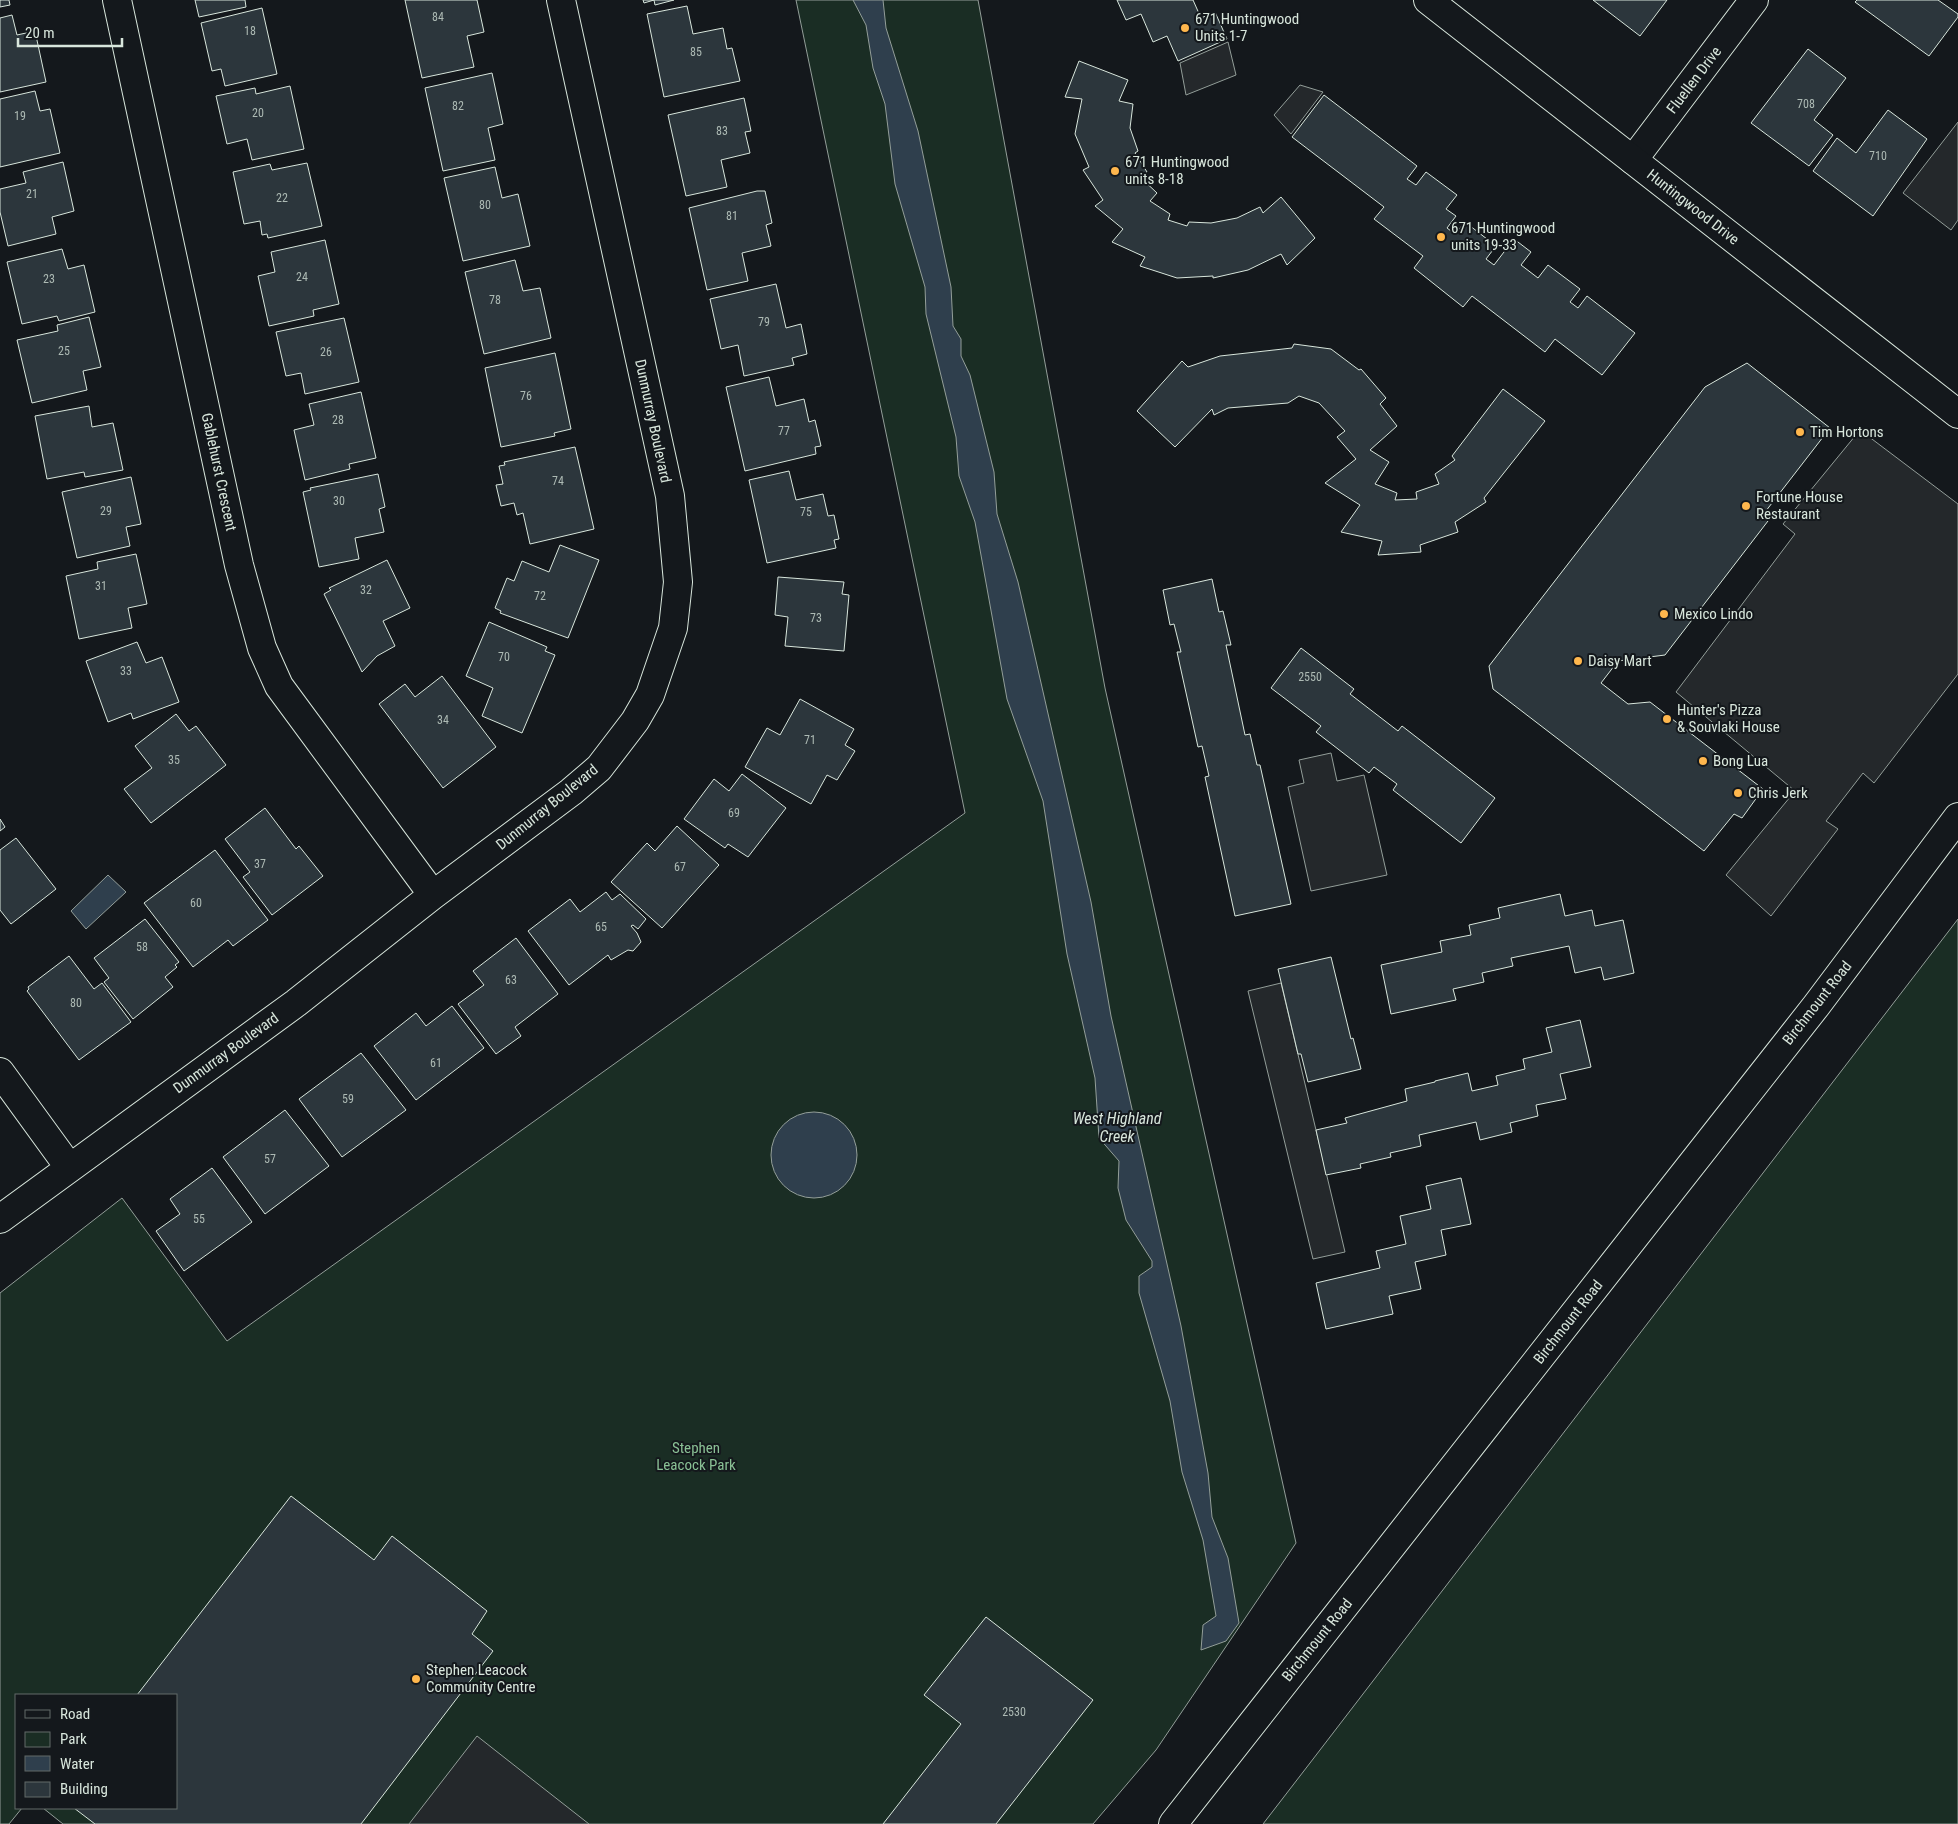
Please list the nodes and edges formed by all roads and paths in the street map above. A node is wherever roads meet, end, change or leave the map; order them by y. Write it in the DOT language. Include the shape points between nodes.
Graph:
graph roads {
  1 [pos="116,0"];
  2 [pos="561,0"];
  3 [pos="1428,0"];
  4 [pos="1754,0"];
  5 [pos="1633,160"];
  6 [pos="1958,414"];
  7 [pos="1958,817"];
  8 [pos="433,895"];
  9 [pos="0,1072"];
  10 [pos="69,1167"];
  11 [pos="0,1219"];
  12 [pos="1173,1824"];
  1 -- 8 [label="street, Gablehurst Crescent" via="239,565 262,648 279,686"];
  2 -- 8 [label="street, Dunmurray Boulevard" via="670,496 678,582 673,628 650,695 635,721 598,768 571,792"];
  3 -- 5 [label="street, Huntingwood Drive"];
  4 -- 5 [label="street, Fluellen Drive"];
  5 -- 6 [label="street, Huntingwood Drive"];
  7 -- 12 [label="street, Birchmount Road" via="1797,1029"];
  8 -- 10 [label="street, Dunmurray Boulevard" via="296,1003"];
  9 -- 10 [label="street"];
  10 -- 11 [label="street, Dunmurray Boulevard"];
}
